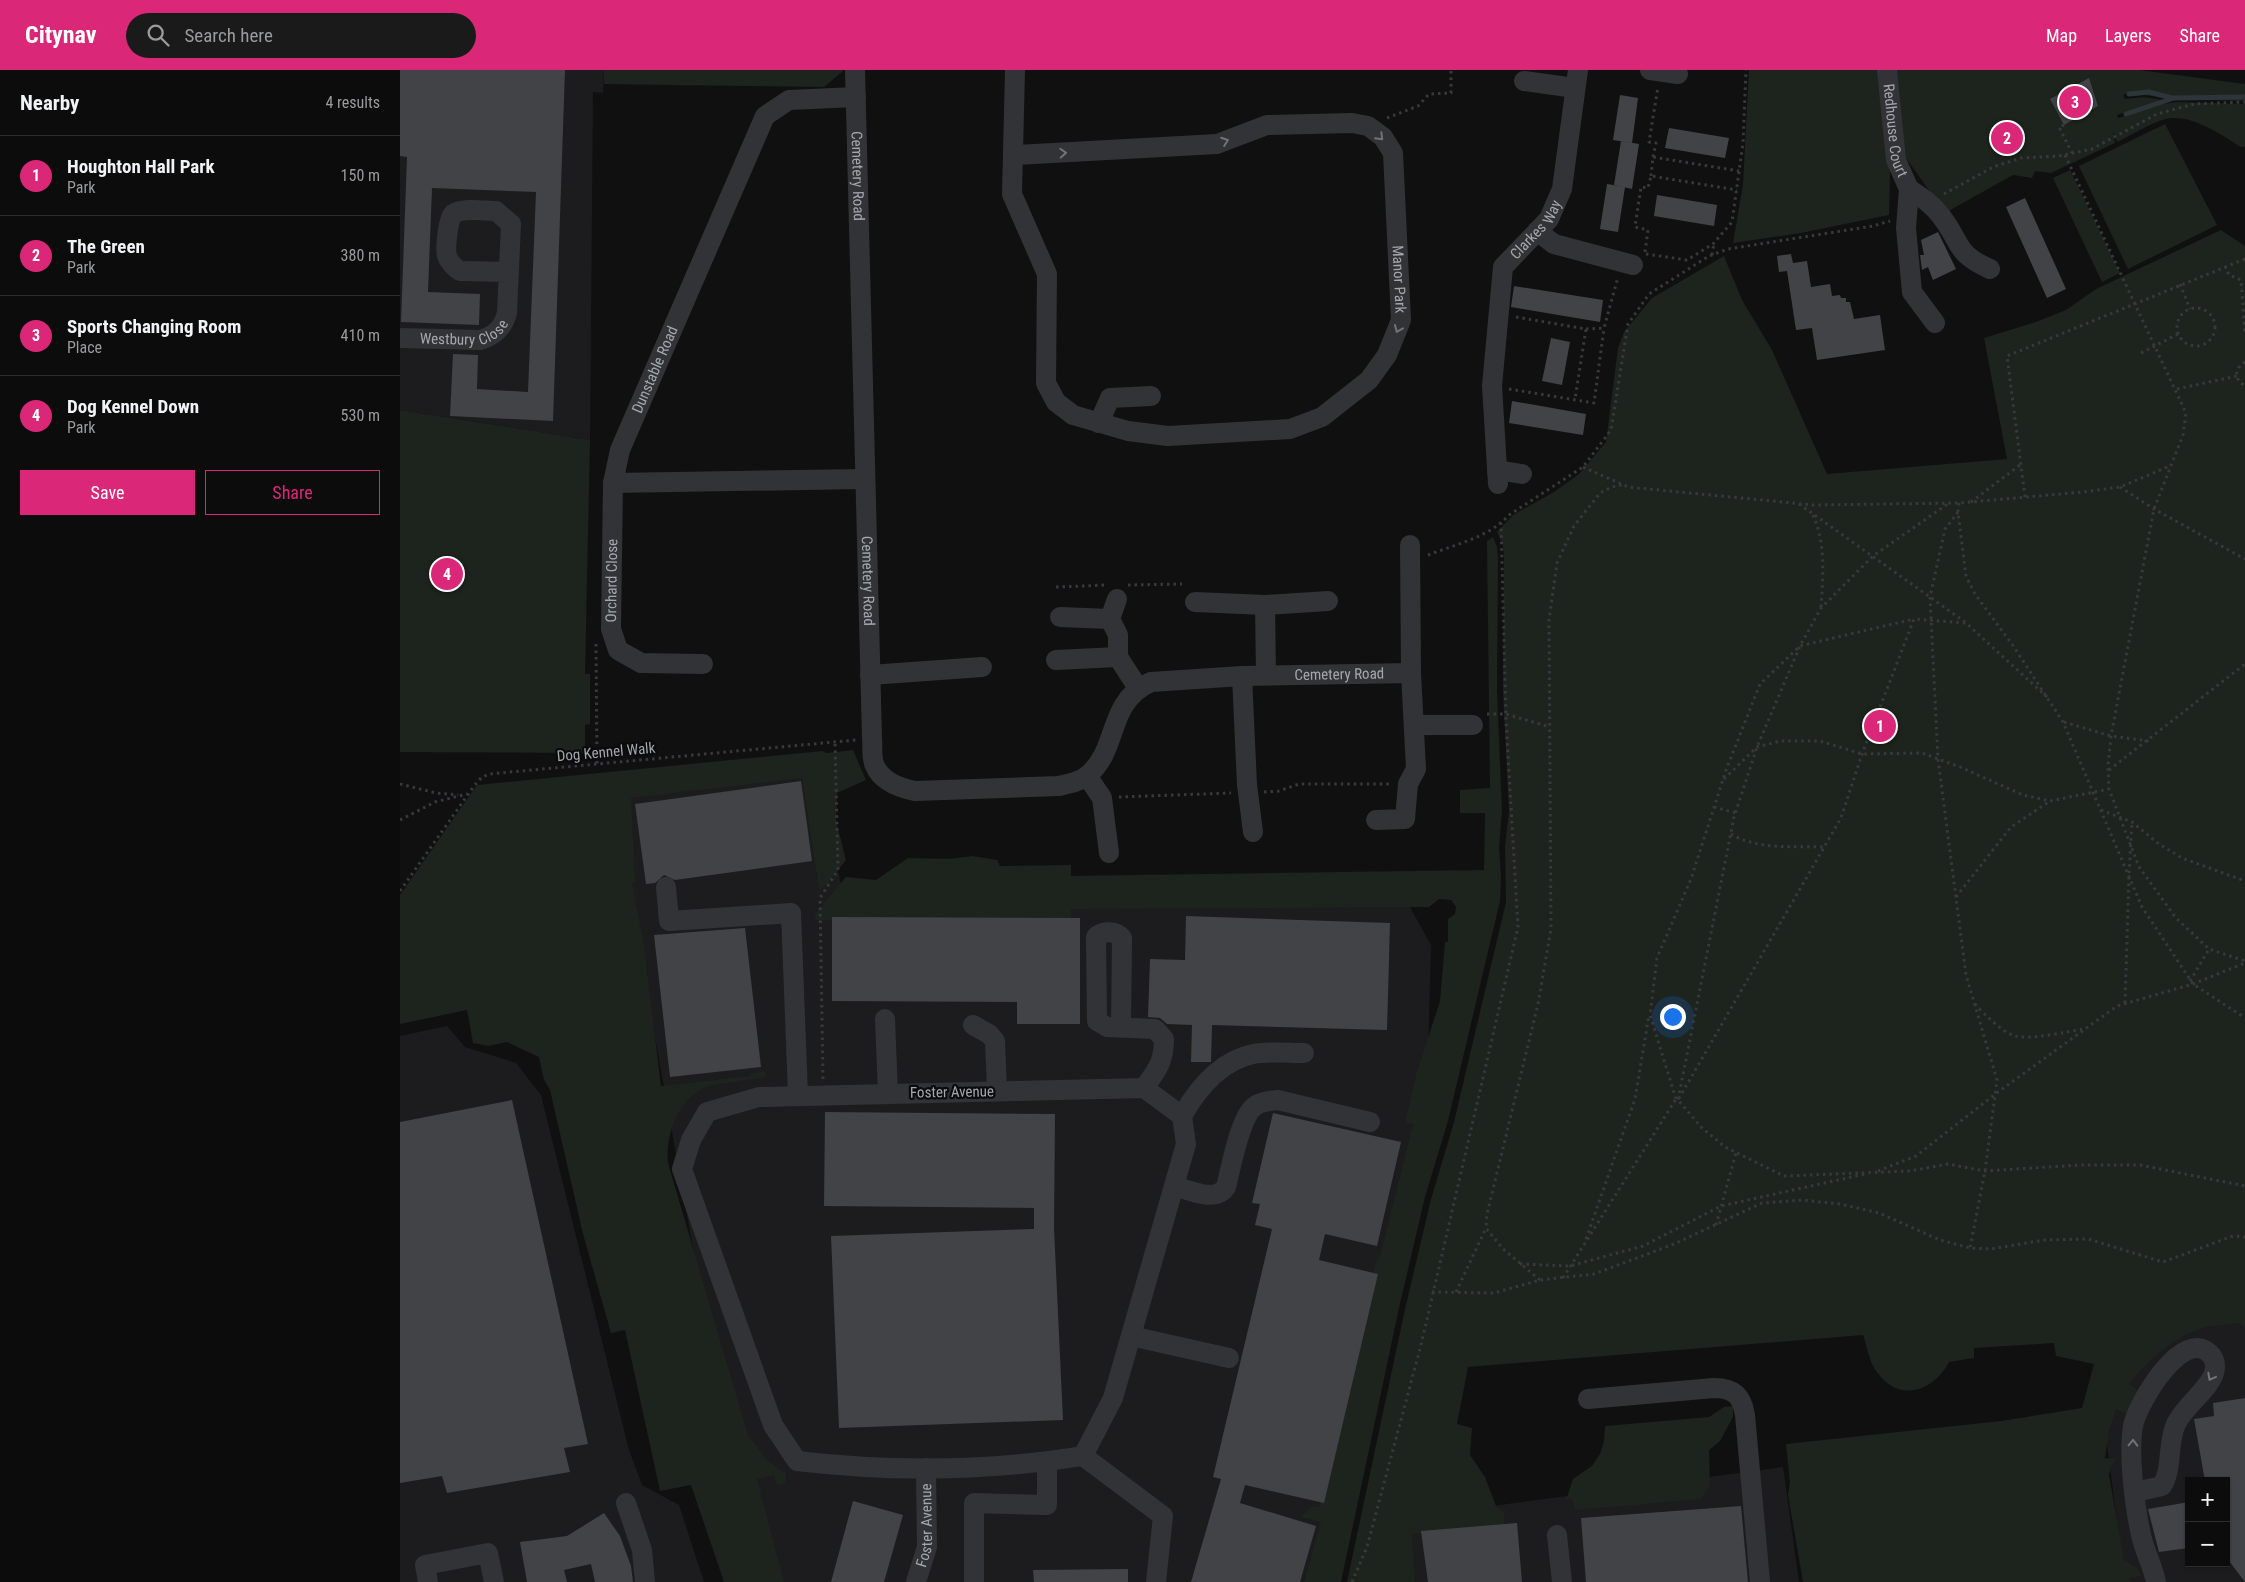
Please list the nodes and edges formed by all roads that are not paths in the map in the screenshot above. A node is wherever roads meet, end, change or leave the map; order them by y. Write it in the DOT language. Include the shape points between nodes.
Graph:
graph roads {
  1 [pos="855,70"];
  2 [pos="1015,70"];
  3 [pos="1887,70"];
  4 [pos="1577,79"];
  5 [pos="1524,81"];
  6 [pos="856,97"];
  7 [pos="1015,155"];
  8 [pos="1909,189"];
  9 [pos="1537,231"];
  10 [pos="1627,264"];
  11 [pos="1990,269"];
  12 [pos="509,272"];
  13 [pos="1935,323"];
  14 [pos="400,338"];
  15 [pos="1151,396"];
  16 [pos="1099,423"];
  17 [pos="1522,474"];
  18 [pos="864,479"];
  19 [pos="613,483"];
  20 [pos="1410,553"];
  21 [pos="1118,599"];
  22 [pos="1328,601"];
  23 [pos="1195,602"];
  24 [pos="1265,605"];
  25 [pos="1060,617"];
  26 [pos="1110,619"];
  27 [pos="1118,657"];
  28 [pos="1056,660"];
  29 [pos="703,664"];
  30 [pos="982,667"];
  31 [pos="1411,673"];
  32 [pos="870,675"];
  33 [pos="1266,675"];
  34 [pos="1242,676"];
  35 [pos="1138,688"];
  36 [pos="1474,724"];
  37 [pos="1414,725"];
  38 [pos="1087,776"];
  39 [pos="1376,820"];
  40 [pos="1253,832"];
  41 [pos="1109,853"];
  42 [pos="666,887"];
  43 [pos="885,1018"];
  44 [pos="972,1025"];
  45 [pos="1122,1028"];
  46 [pos="1304,1053"];
  47 [pos="1144,1088"];
  48 [pos="997,1091"];
  49 [pos="888,1094"];
  50 [pos="798,1095"];
  51 [pos="1182,1116"];
  52 [pos="1370,1122"];
  53 [pos="1174,1186"];
  54 [pos="1131,1336"];
  55 [pos="1230,1358"];
  56 [pos="1588,1399"];
  57 [pos="1083,1456"];
  58 [pos="1047,1462"];
  59 [pos="926,1468"];
  60 [pos="2135,1492"];
  61 [pos="626,1503"];
  62 [pos="1557,1535"];
  63 [pos="428,1582"];
  64 [pos="494,1582"];
  65 [pos="645,1582"];
  66 [pos="916,1582"];
  67 [pos="974,1582"];
  68 [pos="1156,1582"];
  69 [pos="1562,1582"];
  70 [pos="1760,1582"];
  71 [pos="2156,1582"];
  1 -- 6 [label="street, Cemetery Road"];
  2 -- 7 [label="street, Manor Park"];
  3 -- 8 [label="street, Redhouse Court" via="1896,160"];
  4 -- 5 [label="street"];
  4 -- 9 [label="street, Clarkes Way" via="1562,189 1549,219"];
  6 -- 18 [label="street, Cemetery Road"];
  6 -- 19 [label="street, Dunstable Road" via="789,100 765,116 620,450"];
  7 -- 16 [label="street, Manor Park" via="1012,194 1047,274 1046,384 1056,402 1072,415"];
  7 -- 16 [label="street, Manor Park, one-way" via="1217,144 1267,125 1352,123 1368,126 1383,137 1392,153 1402,320 1387,355 1369,380 1322,417 1290,429 1168,436"];
  8 -- 11 [label="street, Redhouse Court" via="1929,202 1972,261"];
  8 -- 13 [label="street, Redhouse Court" via="1907,254 1912,292"];
  9 -- 10 [label="street" via="1554,244"];
  9 -- 17 [label="street, Clarkes Way" via="1503,267 1492,386 1498,477"];
  12 -- 14 [label="street, Westbury Close" via="505,322 490,337 480,340"];
  15 -- 16 [label="street" via="1110,398"];
  18 -- 19 [label="street"];
  18 -- 32 [label="street, Cemetery Road"];
  19 -- 29 [label="street, Orchard Close" via="611,629 618,650 641,662"];
  20 -- 31 [label="street"];
  21 -- 26 [label="street"];
  22 -- 24 [label="street"];
  23 -- 24 [label="street"];
  24 -- 33 [label="street"];
  25 -- 26 [label="street"];
  26 -- 27 [label="street" via="1118,635"];
  27 -- 28 [label="street"];
  27 -- 35 [label="street"];
  30 -- 32 [label="street"];
  31 -- 33 [label="street, Cemetery Road"];
  31 -- 37 [label="street"];
  32 -- 38 [label="street, Cemetery Road" via="874,766 888,781 901,788 915,791 1059,786"];
  33 -- 34 [label="street, Cemetery Road"];
  34 -- 35 [label="street, Cemetery Road" via="1166,679"];
  34 -- 40 [label="street" via="1247,785"];
  35 -- 38 [label="street" via="1115,720 1101,761"];
  36 -- 37 [label="street"];
  37 -- 39 [label="street" via="1416,769 1408,784 1405,819"];
  38 -- 41 [label="street" via="1102,798"];
  42 -- 50 [label="street" via="669,921 791,913"];
  43 -- 49 [label="street"];
  44 -- 48 [label="street" via="995,1041"];
  45 -- 47 [label="street" via="1155,1030 1164,1039 1164,1056"];
  46 -- 51 [label="street" via="1255,1054 1240,1058 1206,1081"];
  47 -- 48 [label="street, Foster Avenue"];
  47 -- 51 [label="street"];
  48 -- 49 [label="street, Foster Avenue"];
  49 -- 50 [label="street, Foster Avenue"];
  50 -- 59 [label="street, Foster Avenue" via="759,1097 708,1112 691,1140 682,1168 685,1177 772,1425 797,1461"];
  51 -- 53 [label="street" via="1186,1144"];
  52 -- 53 [label="street" via="1278,1100 1263,1102 1246,1115 1223,1193 1215,1195"];
  53 -- 54 [label="street"];
  54 -- 55 [label="street"];
  54 -- 57 [label="street" via="1113,1398"];
  56 -- 70 [label="street" via="1714,1388 1737,1393 1745,1415"];
  57 -- 58 [label="street, Foster Avenue"];
  57 -- 68 [label="street" via="1163,1516"];
  58 -- 59 [label="street, Foster Avenue"];
  58 -- 67 [label="street" via="1047,1505 974,1503"];
  59 -- 66 [label="street, Foster Avenue" via="927,1547"];
  60 -- 60 [label="street, one-way" via="2133,1426 2142,1403 2166,1365 2189,1350 2208,1352 2214,1360 2215,1372 2175,1426 2167,1477 2162,1486"];
  60 -- 71 [label="street" via="2142,1539"];
  61 -- 65 [label="street" via="642,1550"];
  62 -- 69 [label="street"];
  63 -- 64 [label="street" via="425,1565 488,1553"];
}
